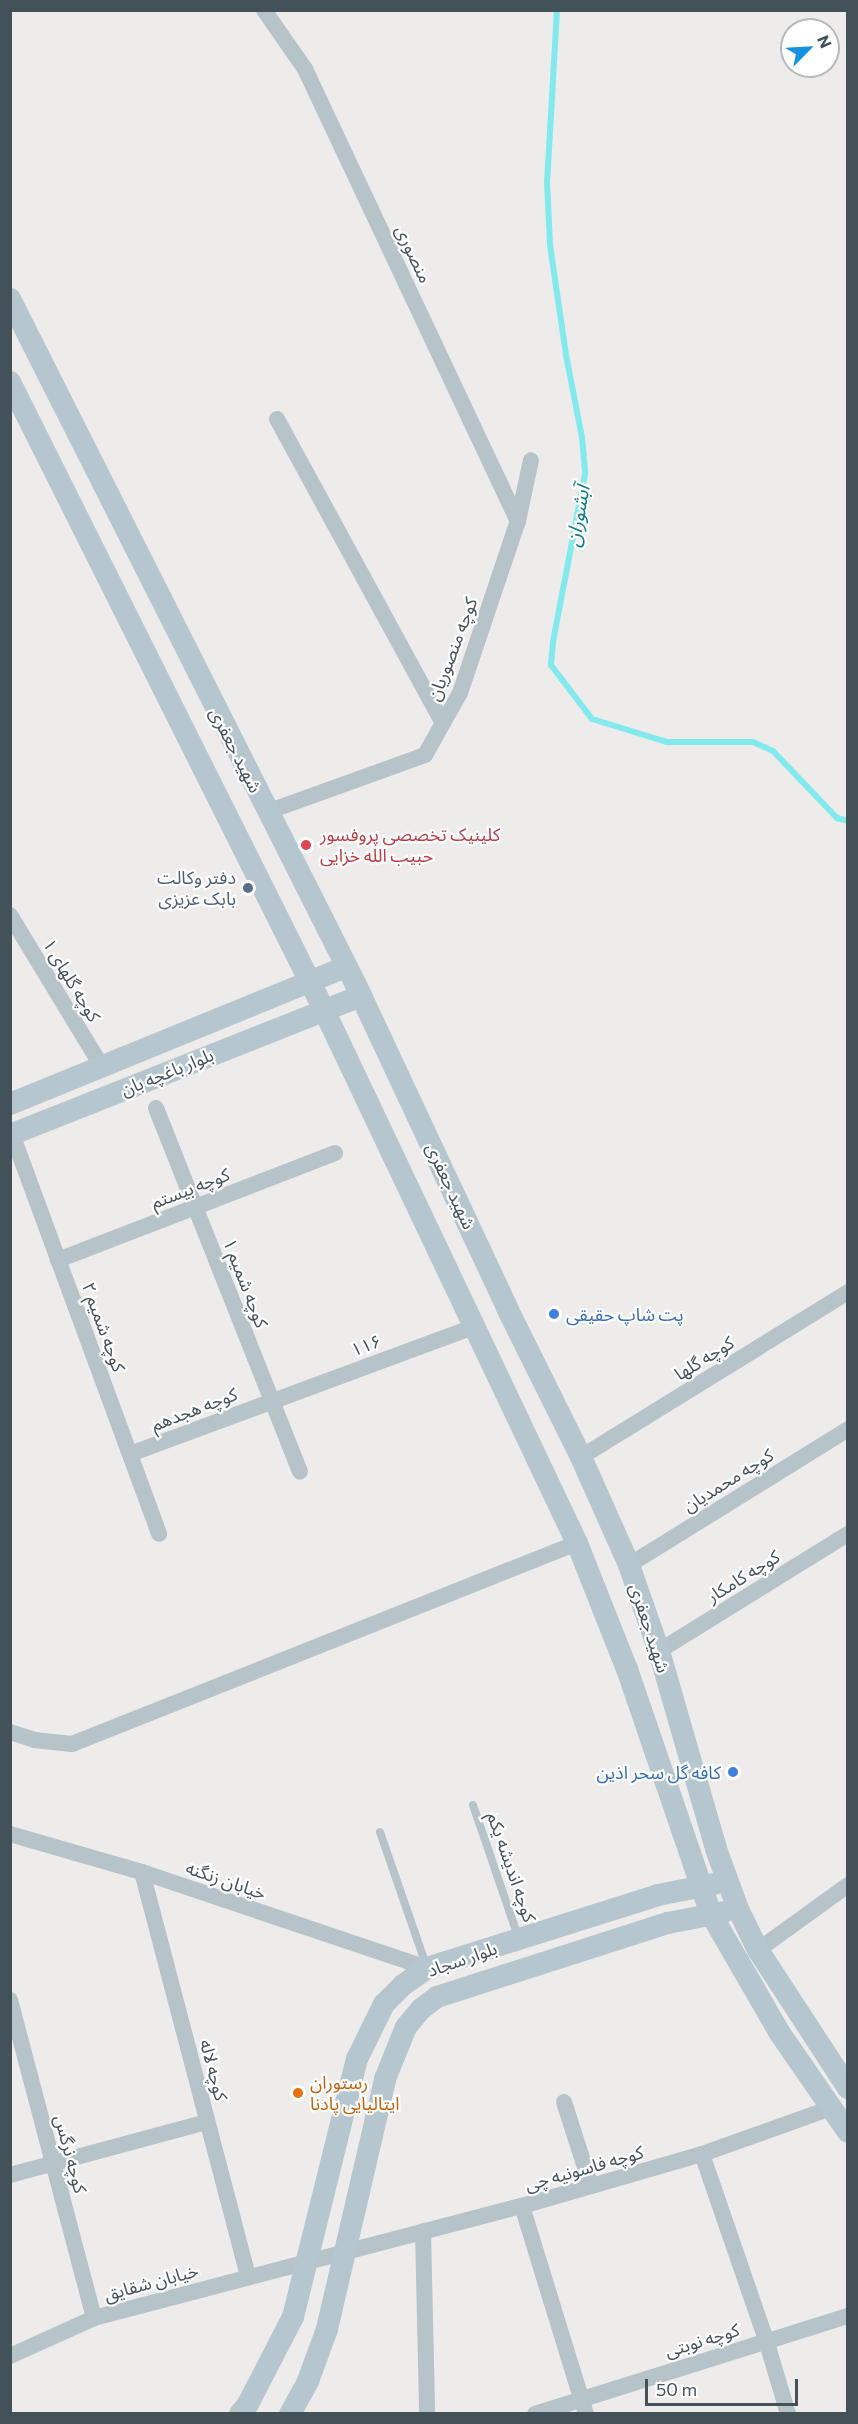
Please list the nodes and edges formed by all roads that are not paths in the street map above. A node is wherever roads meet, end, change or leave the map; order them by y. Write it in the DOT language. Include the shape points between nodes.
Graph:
graph roads {
  1 [pos="264,10"];
  2 [pos="10,299"];
  3 [pos="10,382"];
  4 [pos="276,418"];
  5 [pos="531,460"];
  6 [pos="518,521"];
  7 [pos="443,723"];
  8 [pos="267,812"];
  9 [pos="10,915"];
  10 [pos="17,939"];
  11 [pos="346,967"];
  12 [pos="310,983"];
  13 [pos="285,992"];
  14 [pos="361,996"];
  15 [pos="324,1010"];
  16 [pos="295,1022"];
  17 [pos="101,1065"];
  18 [pos="10,1104"];
  19 [pos="156,1108"];
  20 [pos="11,1135"];
  21 [pos="335,1153"];
  22 [pos="195,1207"];
  23 [pos="58,1260"];
  24 [pos="848,1292"];
  25 [pos="473,1327"];
  26 [pos="272,1400"];
  27 [pos="848,1429"];
  28 [pos="130,1454"];
  29 [pos="581,1457"];
  30 [pos="300,1472"];
  31 [pos="159,1534"];
  32 [pos="848,1534"];
  33 [pos="577,1543"];
  34 [pos="629,1565"];
  35 [pos="659,1651"];
  36 [pos="10,1732"];
  37 [pos="473,1804"];
  38 [pos="380,1832"];
  39 [pos="10,1834"];
  40 [pos="142,1872"];
  41 [pos="727,1881"];
  42 [pos="848,1885"];
  43 [pos="700,1886"];
  44 [pos="738,1909"];
  45 [pos="711,1914"];
  46 [pos="519,1940"];
  47 [pos="758,1950"];
  48 [pos="738,1964"];
  49 [pos="428,1968"];
  50 [pos="438,1997"];
  51 [pos="10,2000"];
  52 [pos="848,2088"];
  53 [pos="564,2102"];
  54 [pos="831,2108"];
  55 [pos="207,2122"];
  56 [pos="848,2132"];
  57 [pos="702,2154"];
  58 [pos="54,2163"];
  59 [pos="10,2175"];
  60 [pos="591,2186"];
  61 [pos="522,2206"];
  62 [pos="423,2231"];
  63 [pos="345,2254"];
  64 [pos="307,2262"];
  65 [pos="248,2277"];
  66 [pos="848,2316"];
  67 [pos="94,2318"];
  68 [pos="766,2340"];
  69 [pos="10,2356"];
  70 [pos="584,2406"];
  71 [pos="240,2414"];
  72 [pos="290,2414"];
  73 [pos="428,2414"];
  74 [pos="535,2414"];
  75 [pos="788,2414"];
  1 -- 6 [label="street, منصوری" via="305,69"];
  2 -- 8 [label="main road, شهید جعفری"];
  3 -- 12 [label="main road, شهید جعفری"];
  4 -- 7 [label="street"];
  5 -- 6 [label="street, کوچه منصوریان"];
  6 -- 7 [label="street, کوچه منصوریان" via="460,693"];
  7 -- 8 [label="street, کوچه منصوریان" via="425,755"];
  8 -- 11 [label="main road, شهید جعفری"];
  9 -- 10 [label="street, کوچه گلهای ۱"];
  10 -- 17 [label="street, کوچه گلهای ۱"];
  11 -- 12 [label="main road, بلوار باغچه بان"];
  11 -- 14 [label="main road, شهید جعفری"];
  12 -- 13 [label="main road, بلوار باغچه بان"];
  12 -- 15 [label="main road, شهید جعفری"];
  13 -- 16 [label="main road" via="293,994 302,1008"];
  13 -- 17 [label="main road, بلوار باغچه بان"];
  14 -- 15 [label="main road, بلوار باغچه بان"];
  14 -- 29 [label="main road, شهید جعفری"];
  15 -- 16 [label="main road, بلوار باغچه بان"];
  15 -- 25 [label="main road, شهید جعفری"];
  16 -- 20 [label="main road, بلوار باغچه بان"];
  17 -- 18 [label="main road, بلوار باغچه بان"];
  19 -- 22 [label="street, کوچه شمیم ۱"];
  20 -- 23 [label="street, کوچه شمیم ۲"];
  21 -- 22 [label="street, کوچه بیستم"];
  22 -- 23 [label="street, کوچه بیستم"];
  22 -- 26 [label="street, کوچه شمیم ۱"];
  23 -- 28 [label="street, کوچه شمیم ۲"];
  24 -- 29 [label="street, کوچه گلها"];
  25 -- 26 [label="street, ۱۱۶"];
  25 -- 33 [label="main road, شهید جعفری"];
  26 -- 28 [label="street, کوچه هجدهم"];
  26 -- 30 [label="street, کوچه شمیم ۱"];
  27 -- 34 [label="street, کوچه محمدیان"];
  28 -- 31 [label="street, کوچه شمیم ۲"];
  29 -- 34 [label="main road, شهید جعفری"];
  32 -- 35 [label="street, کوچه کامکار"];
  33 -- 36 [label="street" via="72,1744 34,1740"];
  33 -- 43 [label="main road, شهید جعفری" via="627,1669"];
  34 -- 35 [label="main road, شهید جعفری"];
  35 -- 41 [label="main road, شهید جعفری"];
  37 -- 46 [label="lane, کوچه اندیشه یکم"];
  38 -- 49 [label="lane"];
  39 -- 40 [label="street, خیابان زنگنه"];
  40 -- 49 [label="street, خیابان زنگنه"];
  40 -- 55 [label="street, کوچه لاله"];
  41 -- 43 [label="main road, بلوار سجاد"];
  41 -- 44 [label="main road, شهید جعفری"];
  42 -- 47 [label="street"];
  43 -- 45 [label="main road, شهید جعفری"];
  43 -- 46 [label="main road, بلوار سجاد" via="658,1895"];
  44 -- 45 [label="main road, بلوار سجاد"];
  44 -- 47 [label="main road, شهید جعفری"];
  45 -- 48 [label="main road, شهید جعفری"];
  45 -- 50 [label="main road, بلوار سجاد" via="668,1923"];
  46 -- 49 [label="main road, بلوار سجاد"];
  47 -- 48 [label="main road"];
  47 -- 52 [label="main road, شهید جعفری"];
  48 -- 54 [label="main road, شهید جعفری"];
  49 -- 50 [label="main road"];
  49 -- 64 [label="main road, بلوار سجاد" via="403,1984 384,2004 357,2059"];
  50 -- 63 [label="main road, بلوار سجاد" via="421,2009 406,2028 385,2079"];
  51 -- 58 [label="street, کوچه نرگس"];
  53 -- 60 [label="street"];
  54 -- 56 [label="main road, شهید جعفری"];
  54 -- 57 [label="street, کوچه فاسونیه چی"];
  55 -- 58 [label="street"];
  55 -- 65 [label="street, کوچه لاله"];
  57 -- 60 [label="street, کوچه فاسونیه چی"];
  57 -- 68 [label="street"];
  58 -- 59 [label="street"];
  58 -- 67 [label="street, کوچه نرگس"];
  60 -- 61 [label="street, کوچه فاسونیه چی"];
  61 -- 62 [label="street, کوچه فاسونیه چی"];
  61 -- 70 [label="street"];
  62 -- 63 [label="street, کوچه فاسونیه چی"];
  62 -- 73 [label="street"];
  63 -- 64 [label="street, کوچه فاسونیه چی"];
  63 -- 72 [label="main road, بلوار سجاد" via="327,2329"];
  64 -- 65 [label="street, خیابان شقایق"];
  64 -- 71 [label="main road, بلوار سجاد" via="293,2317"];
  65 -- 67 [label="street, خیابان شقایق"];
  66 -- 68 [label="street, کوچه نوبتی"];
  67 -- 69 [label="street, خیابان شقایق"];
  68 -- 70 [label="street, کوچه نوبتی"];
  68 -- 75 [label="street"];
  70 -- 74 [label="street, کوچه نوبتی"];
}
